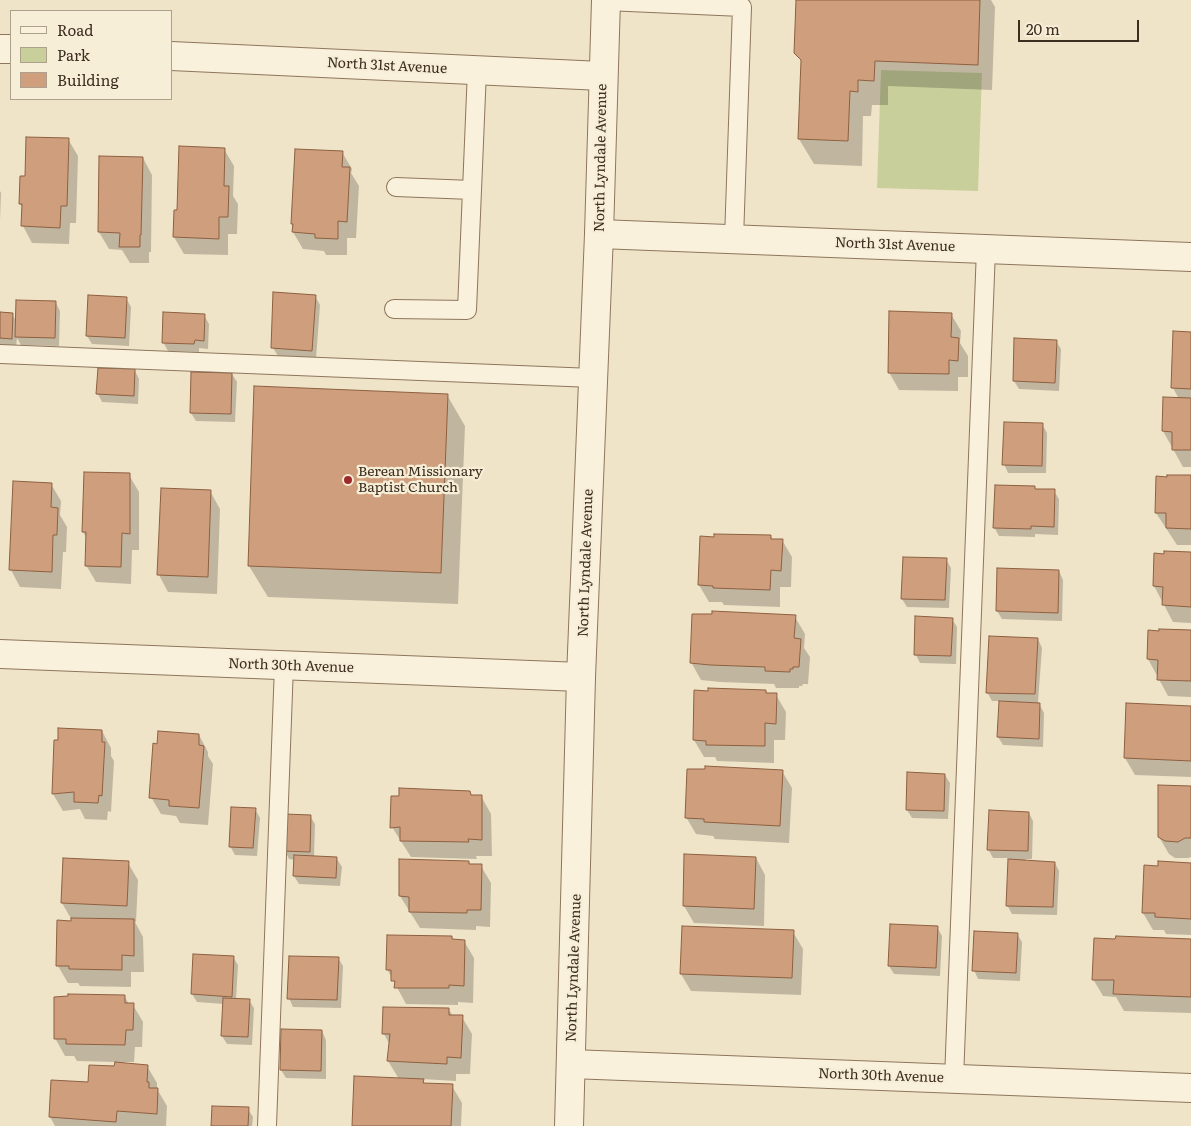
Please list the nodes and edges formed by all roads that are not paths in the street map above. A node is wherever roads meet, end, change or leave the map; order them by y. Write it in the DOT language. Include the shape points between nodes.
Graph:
graph roads {
  1 [pos="606,0"];
  2 [pos="172,56"];
  3 [pos="477,70"];
  4 [pos="602,76"];
  5 [pos="396,187"];
  6 [pos="472,190"];
  7 [pos="599,234"];
  8 [pos="734,238"];
  9 [pos="986,249"];
  10 [pos="1191,257"];
  11 [pos="394,308"];
  12 [pos="0,354"];
  13 [pos="593,378"];
  14 [pos="0,654"];
  15 [pos="284,665"];
  16 [pos="582,677"];
  17 [pos="571,1064"];
  18 [pos="954,1079"];
  19 [pos="1191,1088"];
  20 [pos="267,1126"];
  21 [pos="569,1126"];
  1 -- 4 [label="street, North Lyndale Avenue"];
  1 -- 8 [label="lane" via="742,7"];
  2 -- 3 [label="street, North 31st Avenue"];
  3 -- 4 [label="street, North 31st Avenue"];
  3 -- 6 [label="lane"];
  4 -- 7 [label="street, North Lyndale Avenue"];
  5 -- 6 [label="lane"];
  6 -- 11 [label="lane" via="467,310"];
  7 -- 8 [label="street, North 31st Avenue"];
  7 -- 13 [label="street, North Lyndale Avenue"];
  8 -- 9 [label="street, North 31st Avenue"];
  9 -- 10 [label="street, North 31st Avenue"];
  9 -- 18 [label="lane"];
  12 -- 13 [label="lane"];
  13 -- 16 [label="street, North Lyndale Avenue"];
  14 -- 15 [label="street, North 30th Avenue"];
  15 -- 16 [label="street, North 30th Avenue"];
  15 -- 20 [label="lane"];
  16 -- 17 [label="street, North Lyndale Avenue"];
  17 -- 18 [label="street, North 30th Avenue"];
  17 -- 21 [label="street, North Lyndale Avenue"];
  18 -- 19 [label="street, North 30th Avenue"];
}
